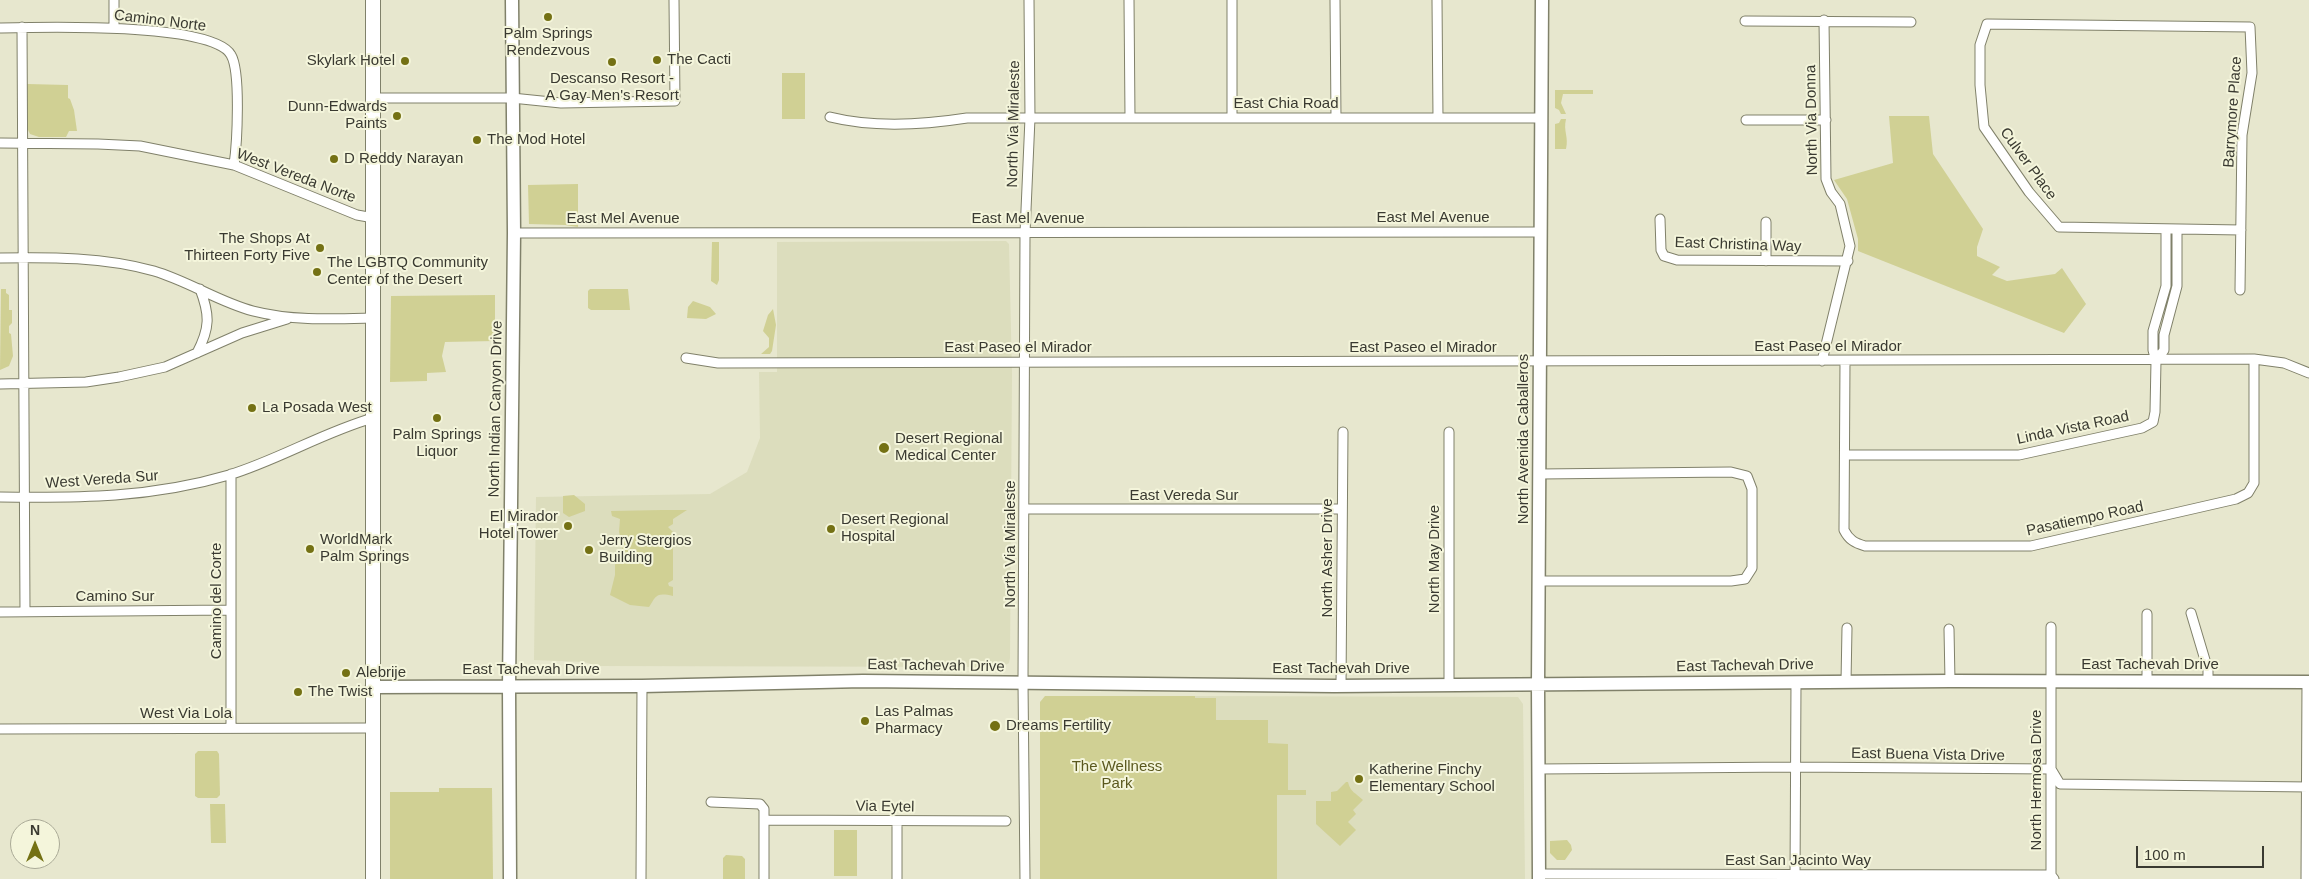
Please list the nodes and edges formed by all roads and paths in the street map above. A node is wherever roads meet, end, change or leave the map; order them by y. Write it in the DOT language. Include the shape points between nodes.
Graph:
graph roads {
  1 [pos="114,0"];
  2 [pos="373,0"];
  3 [pos="512,0"];
  4 [pos="674,0"];
  5 [pos="1029,0"];
  6 [pos="1129,0"];
  7 [pos="1232,0"];
  8 [pos="1335,0"];
  9 [pos="1437,0"];
  10 [pos="1542,0"];
  11 [pos="1824,20"];
  12 [pos="1745,21"];
  13 [pos="1911,22"];
  14 [pos="1987,24"];
  15 [pos="22,27"];
  16 [pos="0,28"];
  17 [pos="114,28"];
  18 [pos="372,98"];
  19 [pos="512,98"];
  20 [pos="830,117"];
  21 [pos="1130,117"];
  22 [pos="1232,117"];
  23 [pos="1030,118"];
  24 [pos="1336,118"];
  25 [pos="1438,118"];
  26 [pos="1542,118"];
  27 [pos="1746,120"];
  28 [pos="1826,120"];
  29 [pos="24,142"];
  30 [pos="0,143"];
  31 [pos="234,165"];
  32 [pos="374,218"];
  33 [pos="1660,219"];
  34 [pos="1766,222"];
  35 [pos="2166,229"];
  36 [pos="2177,229"];
  37 [pos="2240,230"];
  38 [pos="1542,232"];
  39 [pos="514,233"];
  40 [pos="1025,233"];
  41 [pos="0,258"];
  42 [pos="24,258"];
  43 [pos="1766,261"];
  44 [pos="1848,261"];
  45 [pos="200,289"];
  46 [pos="2240,290"];
  47 [pos="290,318"];
  48 [pos="373,318"];
  49 [pos="197,353"];
  50 [pos="686,358"];
  51 [pos="2254,360"];
  52 [pos="1822,361"];
  53 [pos="1845,361"];
  54 [pos="2156,361"];
  55 [pos="1026,362"];
  56 [pos="1541,362"];
  57 [pos="2309,373"];
  58 [pos="24,383"];
  59 [pos="0,384"];
  60 [pos="373,418"];
  61 [pos="1343,432"];
  62 [pos="1449,432"];
  63 [pos="1845,455"];
  64 [pos="231,474"];
  65 [pos="1540,474"];
  66 [pos="0,497"];
  67 [pos="25,498"];
  68 [pos="1025,509"];
  69 [pos="1342,509"];
  70 [pos="1539,581"];
  71 [pos="231,610"];
  72 [pos="0,612"];
  73 [pos="25,612"];
  74 [pos="2191,613"];
  75 [pos="2147,614"];
  76 [pos="2051,627"];
  77 [pos="1847,628"];
  78 [pos="1949,629"];
  79 [pos="1950,681"];
  80 [pos="2051,681"];
  81 [pos="2208,681"];
  82 [pos="1796,682"];
  83 [pos="1846,682"];
  84 [pos="2147,682"];
  85 [pos="2308,682"];
  86 [pos="1023,683"];
  87 [pos="1449,685"];
  88 [pos="1538,685"];
  89 [pos="509,686"];
  90 [pos="642,686"];
  91 [pos="1341,686"];
  92 [pos="372,687"];
  93 [pos="231,727"];
  94 [pos="372,728"];
  95 [pos="0,729"];
  96 [pos="1796,767"];
  97 [pos="1539,769"];
  98 [pos="2051,770"];
  99 [pos="2308,787"];
  100 [pos="711,802"];
  101 [pos="764,820"];
  102 [pos="897,821"];
  103 [pos="1006,821"];
  104 [pos="1539,876"];
  105 [pos="1795,877"];
  106 [pos="2052,878"];
  107 [pos="373,879"];
  108 [pos="510,879"];
  109 [pos="641,879"];
  110 [pos="764,879"];
  111 [pos="897,879"];
  112 [pos="1025,879"];
  113 [pos="2306,879"];
  1 -- 17 [label="street"];
  2 -- 18 [label="main road"];
  3 -- 19 [label="street, North Indian Canyon Drive"];
  4 -- 19 [label="street" via="674,101 561,103"];
  5 -- 23 [label="street, North Via Miraleste"];
  6 -- 21 [label="street"];
  7 -- 22 [label="street"];
  8 -- 24 [label="street"];
  9 -- 25 [label="street"];
  10 -- 26 [label="street, North Avenida Caballeros"];
  11 -- 12 [label="street"];
  11 -- 13 [label="street"];
  11 -- 28 [label="street, North Via Donna"];
  14 -- 35 [label="street, Culver Place" via="1980,45 1984,127 2029,192 2059,227"];
  14 -- 37 [label="street, Barrymore Place" via="2250,27 2252,73 2242,135"];
  15 -- 16 [label="street, Camino Norte"];
  15 -- 17 [label="street, Camino Norte"];
  15 -- 29 [label="street"];
  17 -- 31 [label="street, Camino Norte" via="197,36 217,42 231,53 235,70 237,147"];
  18 -- 19 [label="street"];
  18 -- 32 [label="main road"];
  19 -- 39 [label="street, North Indian Canyon Drive"];
  20 -- 23 [label="street, East Chia Road" via="854,123 920,124 967,118"];
  21 -- 22 [label="street, East Chia Road"];
  21 -- 23 [label="street, East Chia Road"];
  22 -- 24 [label="street, East Chia Road"];
  23 -- 40 [label="street, North Via Miraleste"];
  24 -- 25 [label="street, East Chia Road"];
  25 -- 26 [label="street, East Chia Road"];
  26 -- 38 [label="street, North Avenida Caballeros"];
  27 -- 28 [label="street"];
  28 -- 44 [label="street, North Via Donna" via="1826,179 1840,204 1850,246"];
  29 -- 30 [label="street, West Vereda Norte"];
  29 -- 31 [label="street, West Vereda Norte" via="140,146"];
  29 -- 42 [label="street"];
  31 -- 32 [label="street, West Vereda Norte" via="357,215"];
  32 -- 48 [label="main road"];
  33 -- 43 [label="street, East Christina Way" via="1664,256 1677,260"];
  34 -- 43 [label="street"];
  35 -- 36 [label="street"];
  35 -- 54 [label="street" via="2166,286 2153,331"];
  36 -- 37 [label="street"];
  36 -- 54 [label="street" via="2177,286 2164,335 2164,350"];
  37 -- 46 [label="street, Barrymore Place"];
  38 -- 40 [label="street, East Mel Avenue"];
  38 -- 56 [label="street, North Avenida Caballeros"];
  39 -- 40 [label="street, East Mel Avenue"];
  39 -- 89 [label="street, North Indian Canyon Drive"];
  40 -- 55 [label="street, North Via Miraleste"];
  41 -- 42 [label="street"];
  42 -- 45 [label="street" via="120,263 156,271"];
  42 -- 58 [label="street"];
  43 -- 44 [label="street, East Christina Way"];
  44 -- 52 [label="street, North Via Donna"];
  45 -- 47 [label="street" via="251,311"];
  45 -- 49 [label="street" via="208,320 205,338"];
  47 -- 48 [label="street"];
  47 -- 49 [label="street" via="242,333"];
  48 -- 60 [label="main road"];
  49 -- 58 [label="street" via="165,367 119,377 86,382"];
  50 -- 55 [label="street, East Paseo el Mirador" via="718,363"];
  51 -- 54 [label="street, East Paseo el Mirador"];
  51 -- 57 [label="street, East Paseo el Mirador" via="2284,363"];
  51 -- 63 [label="street, Pasatiempo Road" via="2254,483 2248,493 2236,499 2103,530 2031,546 1857,544 1848,538 1844,530"];
  52 -- 53 [label="street, East Paseo el Mirador"];
  52 -- 56 [label="street, East Paseo el Mirador"];
  53 -- 54 [label="street, East Paseo el Mirador"];
  53 -- 63 [label="street, Pasatiempo Road"];
  54 -- 63 [label="street, Linda Vista Road" via="2155,412 2152,422 2142,428 2019,455"];
  55 -- 56 [label="street, East Paseo el Mirador"];
  55 -- 68 [label="street, North Via Miraleste"];
  56 -- 65 [label="street, North Avenida Caballeros"];
  58 -- 59 [label="street"];
  58 -- 67 [label="street"];
  60 -- 64 [label="street, West Vereda Sur"];
  60 -- 92 [label="main road"];
  61 -- 69 [label="street, North Asher Drive"];
  62 -- 87 [label="street, North May Drive"];
  64 -- 67 [label="street, West Vereda Sur" via="142,494"];
  64 -- 71 [label="street, Camino del Corte"];
  65 -- 70 [label="street, North Avenida Caballeros"];
  65 -- 70 [label="street" via="1732,472 1747,476 1752,489 1752,568 1745,579 1730,581"];
  66 -- 67 [label="street, West Vereda Sur"];
  67 -- 73 [label="street"];
  68 -- 69 [label="street, East Vereda Sur"];
  68 -- 86 [label="street, North Via Miraleste"];
  69 -- 91 [label="street, North Asher Drive"];
  70 -- 88 [label="street, North Avenida Caballeros"];
  71 -- 73 [label="street, Camino Sur"];
  71 -- 93 [label="street, Camino del Corte"];
  72 -- 73 [label="street, Camino Sur"];
  74 -- 81 [label="street" via="2208,670"];
  75 -- 84 [label="street"];
  76 -- 80 [label="street, North Hermosa Drive"];
  77 -- 83 [label="street"];
  78 -- 79 [label="street"];
  79 -- 80 [label="street, East Tachevah Drive"];
  79 -- 83 [label="street, East Tachevah Drive"];
  80 -- 84 [label="street, East Tachevah Drive"];
  80 -- 98 [label="street, North Hermosa Drive"];
  81 -- 84 [label="street, East Tachevah Drive"];
  81 -- 85 [label="street, East Tachevah Drive"];
  82 -- 83 [label="street, East Tachevah Drive"];
  82 -- 88 [label="street, East Tachevah Drive"];
  82 -- 96 [label="street"];
  85 -- 99 [label="street"];
  86 -- 90 [label="street, East Tachevah Drive" via="803,682"];
  86 -- 91 [label="street, East Tachevah Drive"];
  86 -- 112 [label="street, North Via Miraleste"];
  87 -- 88 [label="street, East Tachevah Drive"];
  87 -- 91 [label="street, East Tachevah Drive"];
  88 -- 97 [label="street, North Avenida Caballeros"];
  89 -- 90 [label="street, East Tachevah Drive"];
  89 -- 92 [label="street, East Tachevah Drive"];
  89 -- 108 [label="street, North Indian Canyon Drive"];
  90 -- 109 [label="street"];
  92 -- 94 [label="main road"];
  93 -- 94 [label="street, West Via Lola"];
  93 -- 95 [label="street, West Via Lola"];
  94 -- 107 [label="main road"];
  96 -- 97 [label="street, East Buena Vista Drive"];
  96 -- 98 [label="street, East Buena Vista Drive"];
  96 -- 105 [label="street"];
  97 -- 104 [label="street, North Avenida Caballeros"];
  98 -- 99 [label="street" via="2060,784"];
  98 -- 106 [label="street, North Hermosa Drive"];
  99 -- 113 [label="street"];
  100 -- 101 [label="street" via="760,804 764,809"];
  101 -- 102 [label="street, Via Eytel"];
  101 -- 110 [label="street"];
  102 -- 103 [label="street, Via Eytel"];
  102 -- 111 [label="street"];
  104 -- 105 [label="street, East San Jacinto Way"];
  105 -- 106 [label="street, East San Jacinto Way"];
}
